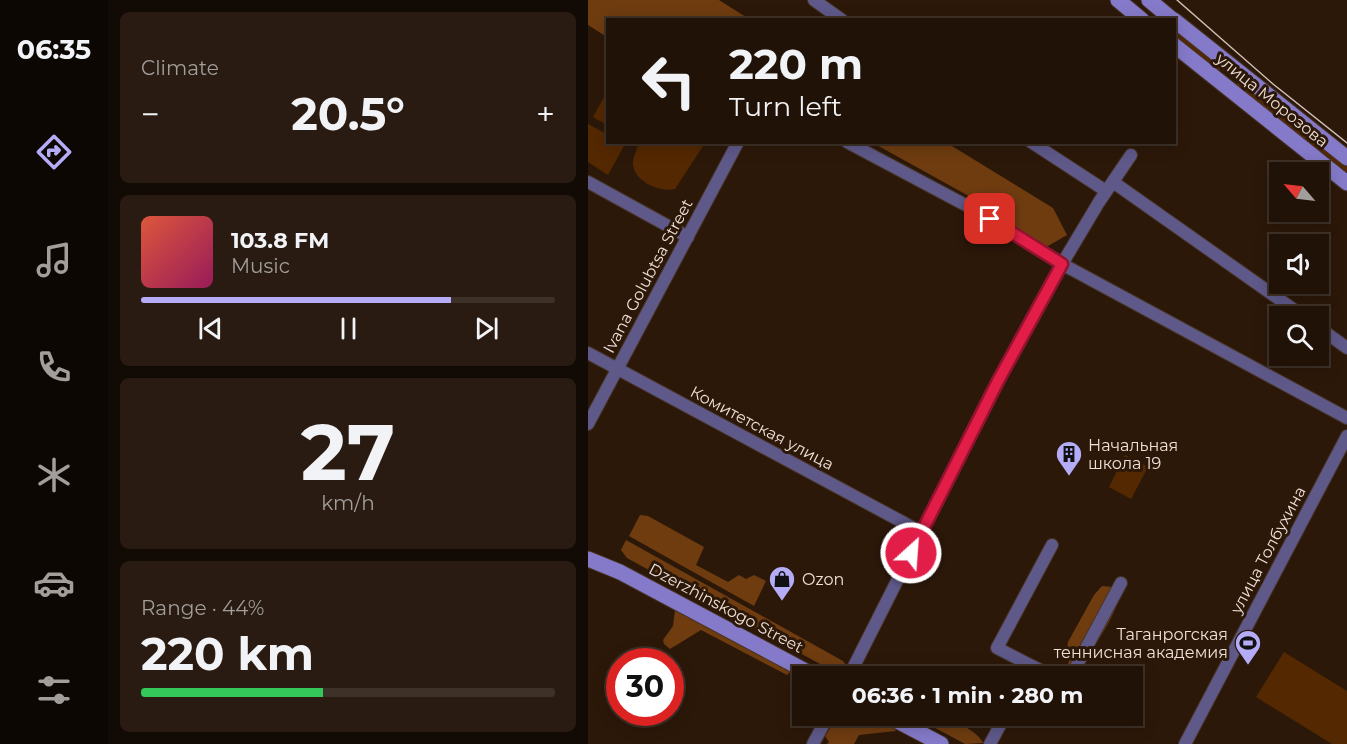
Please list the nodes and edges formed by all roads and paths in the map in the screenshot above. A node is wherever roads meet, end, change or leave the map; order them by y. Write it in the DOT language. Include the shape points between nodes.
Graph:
graph roads {
  1 [pos="814,0"];
  2 [pos="1118,0"];
  3 [pos="1153,9"];
  4 [pos="839,18"];
  5 [pos="1140,18"];
  6 [pos="1170,18"];
  7 [pos="1176,22"];
  8 [pos="1176,47"];
  9 [pos="1235,69"];
  10 [pos="1224,85"];
  11 [pos="737,144"];
  12 [pos="851,144"];
  13 [pos="1035,144"];
  14 [pos="1131,155"];
  15 [pos="1347,158"];
  16 [pos="588,182"];
  17 [pos="1347,183"];
  18 [pos="1110,187"];
  19 [pos="687,237"];
  20 [pos="1062,264"];
  21 [pos="1288,306"];
  22 [pos="1329,335"];
  23 [pos="1347,348"];
  24 [pos="588,353"];
  25 [pos="617,369"];
  26 [pos="1347,418"];
  27 [pos="588,424"];
  28 [pos="1347,436"];
  29 [pos="921,532"];
  30 [pos="1052,545"];
  31 [pos="588,548"];
  32 [pos="588,559"];
  33 [pos="620,572"];
  34 [pos="1121,583"];
  35 [pos="797,666"];
  36 [pos="854,666"];
  37 [pos="1022,666"];
  38 [pos="1076,666"];
  39 [pos="823,726"];
  40 [pos="907,726"];
  41 [pos="1000,726"];
  42 [pos="813,744"];
  43 [pos="941,744"];
  44 [pos="990,744"];
  45 [pos="1185,744"];
  1 -- 4 [label="street"];
  2 -- 5 [label="main road"];
  3 -- 6 [label="main road, улица Морозова"];
  7 -- 9 [label="main road, улица Морозова"];
  8 -- 10 [label="main road, улица Морозова"];
  9 -- 10 [label="main road"];
  9 -- 15 [label="main road, улица Морозова"];
  10 -- 17 [label="main road, улица Морозова"];
  11 -- 19 [label="street, Ivana Golubtsa Street"];
  12 -- 20 [label="street" via="974,208"];
  13 -- 18 [label="street"];
  14 -- 18 [label="street"];
  16 -- 19 [label="street"];
  18 -- 20 [label="street"];
  18 -- 21 [label="street"];
  19 -- 25 [label="street, Ivana Golubtsa Street"];
  20 -- 26 [label="street"];
  20 -- 29 [label="street"];
  22 -- 23 [label="street"];
  24 -- 25 [label="street, Комитетская улица"];
  25 -- 27 [label="street, Ivana Golubtsa Street"];
  25 -- 29 [label="street, Комитетская улица"];
  28 -- 45 [label="street, улица Толбухина"];
  29 -- 36 [label="street"];
  30 -- 37 [label="street" via="997,648"];
  31 -- 33 [label="main road"];
  32 -- 33 [label="main road"];
  33 -- 35 [label="main road, Dzerzhinskogo Street"];
  34 -- 38 [label="street"];
  39 -- 42 [label="street"];
  40 -- 43 [label="main road"];
  41 -- 44 [label="street"];
}
